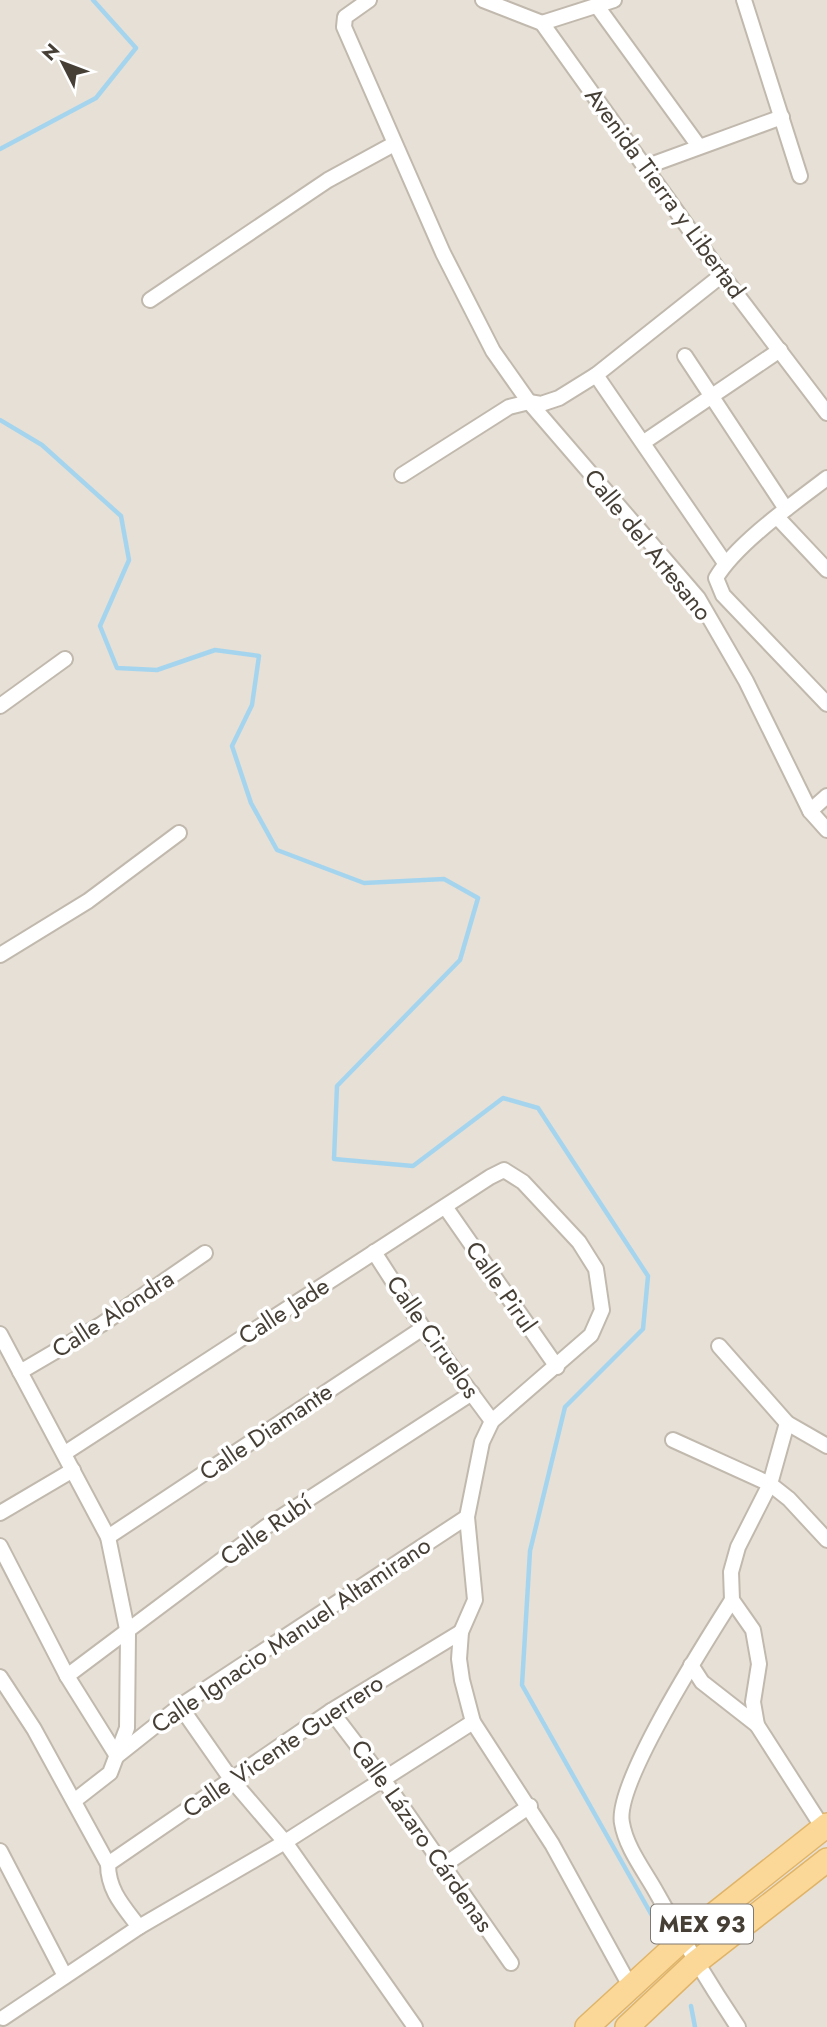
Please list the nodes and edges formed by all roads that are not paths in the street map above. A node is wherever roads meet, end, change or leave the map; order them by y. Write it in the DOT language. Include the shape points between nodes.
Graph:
graph roads {
  1 [pos="369,0"];
  2 [pos="483,0"];
  3 [pos="614,0"];
  4 [pos="744,0"];
  5 [pos="597,6"];
  6 [pos="541,23"];
  7 [pos="782,117"];
  8 [pos="394,144"];
  9 [pos="698,145"];
  10 [pos="645,167"];
  11 [pos="800,176"];
  12 [pos="722,275"];
  13 [pos="150,300"];
  14 [pos="780,350"];
  15 [pos="685,356"];
  16 [pos="596,375"];
  17 [pos="710,395"];
  18 [pos="529,402"];
  19 [pos="827,413"];
  20 [pos="644,442"];
  21 [pos="402,475"];
  22 [pos="827,478"];
  23 [pos="782,514"];
  24 [pos="725,563"];
  25 [pos="827,570"];
  26 [pos="65,659"];
  27 [pos="827,704"];
  28 [pos="0,706"];
  29 [pos="827,796"];
  30 [pos="810,811"];
  31 [pos="827,830"];
  32 [pos="179,833"];
  33 [pos="0,955"];
  34 [pos="446,1208"];
  35 [pos="374,1252"];
  36 [pos="205,1253"];
  37 [pos="423,1328"];
  38 [pos="0,1334"];
  39 [pos="719,1346"];
  40 [pos="557,1367"];
  41 [pos="20,1372"];
  42 [pos="472,1393"];
  43 [pos="492,1421"];
  44 [pos="787,1423"];
  45 [pos="673,1440"];
  46 [pos="827,1446"];
  47 [pos="65,1453"];
  48 [pos="73,1471"];
  49 [pos="770,1484"];
  50 [pos="0,1513"];
  51 [pos="467,1517"];
  52 [pos="108,1537"];
  53 [pos="827,1540"];
  54 [pos="0,1546"];
  55 [pos="732,1600"];
  56 [pos="461,1632"];
  57 [pos="128,1634"];
  58 [pos="691,1665"];
  59 [pos="67,1676"];
  60 [pos="0,1677"];
  61 [pos="180,1706"];
  62 [pos="331,1711"];
  63 [pos="473,1722"];
  64 [pos="757,1725"];
  65 [pos="117,1756"];
  66 [pos="231,1779"];
  67 [pos="383,1779"];
  68 [pos="74,1801"];
  69 [pos="530,1806"];
  70 [pos="825,1827"];
  71 [pos="285,1842"];
  72 [pos="0,1851"];
  73 [pos="827,1860"];
  74 [pos="108,1864"];
  75 [pos="441,1867"];
  76 [pos="139,1927"];
  77 [pos="683,1939"];
  78 [pos="695,1963"];
  79 [pos="511,1964"];
  80 [pos="65,1976"];
  81 [pos="630,1986"];
  82 [pos="4,2020"];
  83 [pos="730,2023"];
  84 [pos="415,2027"];
  85 [pos="587,2027"];
  86 [pos="627,2027"];
  1 -- 8 [label="street, Calle del Artesano" via="345,17 344,27"];
  2 -- 6 [label="street"];
  3 -- 5 [label="street"];
  4 -- 7 [label="street"];
  5 -- 6 [label="street"];
  5 -- 9 [label="street"];
  6 -- 10 [label="street, Avenida Tierra y Libertad"];
  7 -- 9 [label="street"];
  7 -- 11 [label="street"];
  8 -- 13 [label="street" via="328,180"];
  8 -- 18 [label="street, Calle del Artesano" via="494,351"];
  9 -- 10 [label="street"];
  10 -- 12 [label="street, Avenida Tierra y Libertad"];
  12 -- 14 [label="street, Avenida Tierra y Libertad"];
  12 -- 16 [label="street"];
  14 -- 17 [label="street"];
  14 -- 19 [label="street, Avenida Tierra y Libertad"];
  15 -- 17 [label="street"];
  16 -- 18 [label="street" via="559,398 541,404"];
  16 -- 20 [label="street"];
  17 -- 20 [label="street"];
  17 -- 23 [label="street"];
  18 -- 21 [label="street" via="509,407"];
  18 -- 30 [label="street, Calle del Artesano" via="698,597 746,681"];
  20 -- 24 [label="street"];
  22 -- 23 [label="street"];
  23 -- 24 [label="street"];
  23 -- 25 [label="street"];
  24 -- 27 [label="street" via="716,579 723,595"];
  26 -- 28 [label="street"];
  29 -- 30 [label="street"];
  30 -- 31 [label="street, Calle del Artesano"];
  32 -- 33 [label="street" via="88,901"];
  34 -- 35 [label="street, Calle Jade"];
  34 -- 40 [label="street, Calle Pirul"];
  34 -- 40 [label="street, Calle Jade" via="505,1171 523,1182 579,1242 596,1269 602,1310 591,1335"];
  35 -- 37 [label="street, Calle Ciruelos"];
  35 -- 47 [label="street, Calle Jade"];
  36 -- 41 [label="street, Calle Alondra" via="102,1324"];
  37 -- 42 [label="street, Calle Ciruelos"];
  37 -- 52 [label="street, Calle Diamante"];
  38 -- 41 [label="street"];
  39 -- 44 [label="street"];
  40 -- 43 [label="street"];
  41 -- 47 [label="street"];
  42 -- 43 [label="street, Calle Ciruelos"];
  42 -- 57 [label="street, Calle Rubí" via="267,1526"];
  43 -- 51 [label="street" via="482,1442"];
  44 -- 46 [label="street"];
  44 -- 49 [label="street"];
  45 -- 49 [label="street"];
  47 -- 48 [label="street"];
  48 -- 50 [label="street"];
  48 -- 52 [label="street"];
  49 -- 53 [label="street"];
  49 -- 55 [label="street" via="738,1546 731,1572"];
  51 -- 56 [label="street" via="475,1600"];
  51 -- 61 [label="street, Calle Ignacio Manuel Altamirano"];
  52 -- 57 [label="street"];
  54 -- 59 [label="street"];
  55 -- 58 [label="street"];
  55 -- 64 [label="street" via="753,1630 759,1664 753,1702"];
  56 -- 62 [label="street, Calle Vicente Guerrero"];
  56 -- 63 [label="street" via="459,1659"];
  57 -- 59 [label="street, Calle Rubí"];
  57 -- 65 [label="street" via="127,1728"];
  58 -- 64 [label="street" via="710,1689"];
  58 -- 77 [label="street" via="666,1707 623,1801 621,1821 628,1844"];
  59 -- 65 [label="street"];
  60 -- 68 [label="street"];
  61 -- 65 [label="street, Calle Ignacio Manuel Altamirano"];
  61 -- 66 [label="street"];
  62 -- 66 [label="street, Calle Vicente Guerrero"];
  62 -- 67 [label="street, Calle Lázaro Cárdenas"];
  63 -- 67 [label="street"];
  63 -- 69 [label="street"];
  64 -- 70 [label="street"];
  65 -- 68 [label="street" via="110,1773"];
  66 -- 71 [label="street"];
  66 -- 74 [label="street, Calle Vicente Guerrero"];
  67 -- 71 [label="street"];
  67 -- 75 [label="street, Calle Lázaro Cárdenas"];
  68 -- 74 [label="street"];
  69 -- 75 [label="street"];
  69 -- 81 [label="street"];
  70 -- 77 [label="main road, MEX 93"];
  71 -- 76 [label="street"];
  71 -- 84 [label="street"];
  72 -- 80 [label="street"];
  73 -- 78 [label="main road, MEX 93"];
  74 -- 76 [label="street" via="114,1894"];
  75 -- 79 [label="street, Calle Lázaro Cárdenas"];
  76 -- 80 [label="street"];
  77 -- 78 [label="street"];
  77 -- 81 [label="main road, MEX 93"];
  78 -- 83 [label="street"];
  78 -- 86 [label="main road, MEX 93"];
  80 -- 82 [label="street"];
  81 -- 85 [label="main road, MEX 93"];
}
